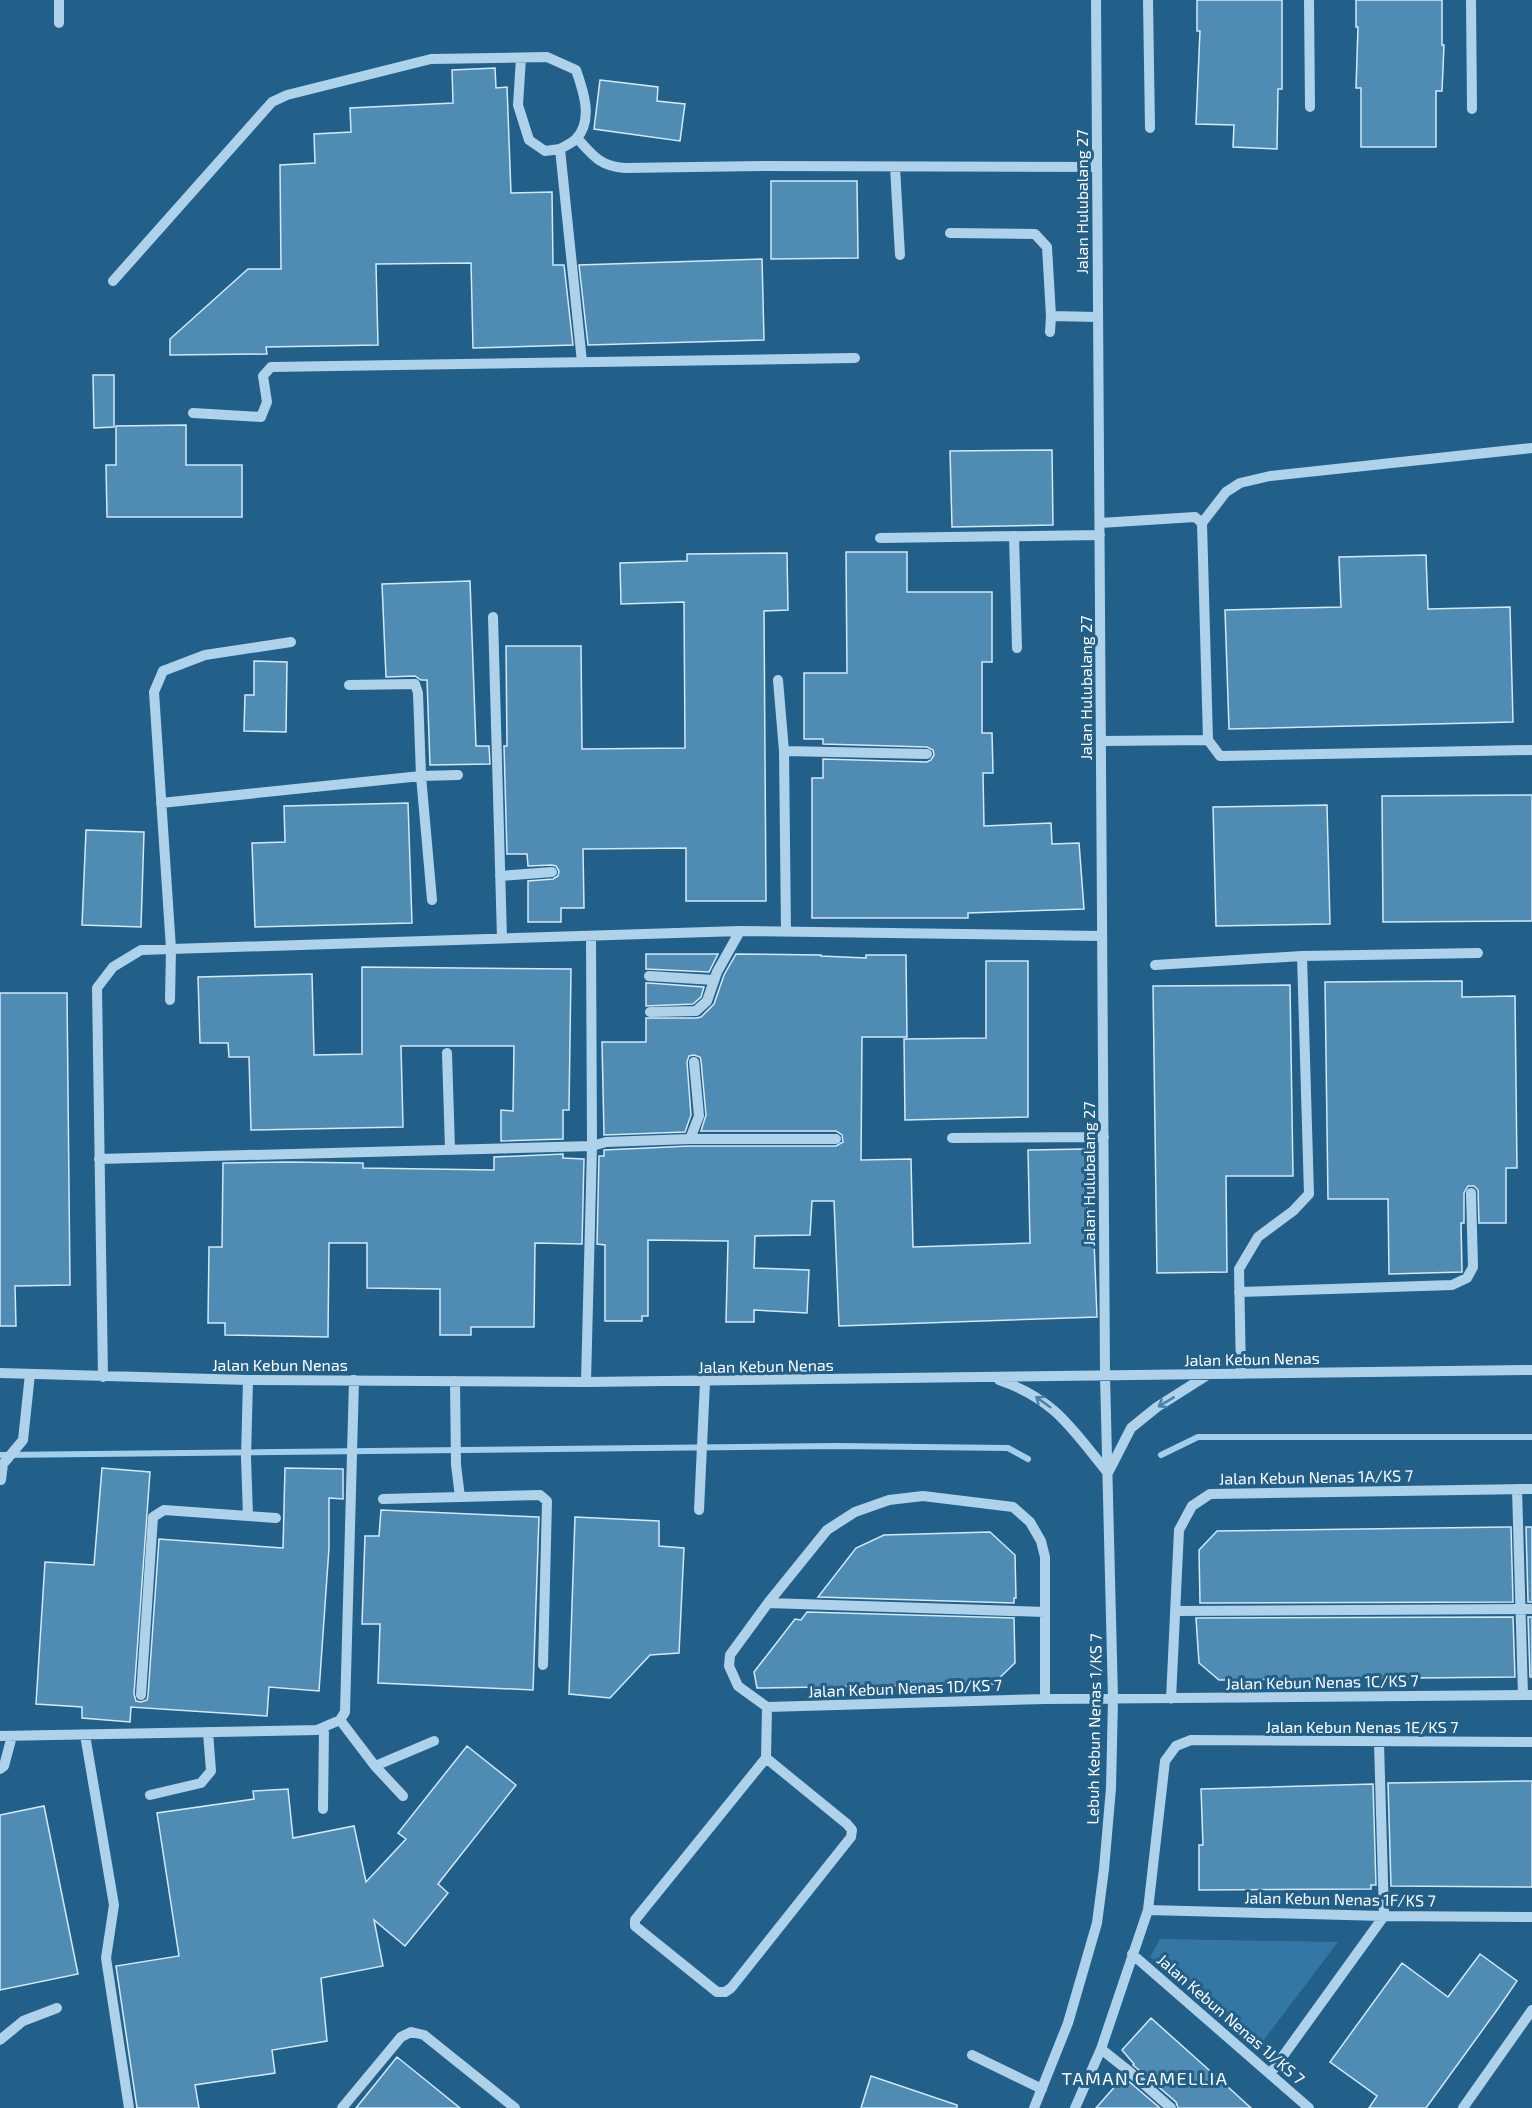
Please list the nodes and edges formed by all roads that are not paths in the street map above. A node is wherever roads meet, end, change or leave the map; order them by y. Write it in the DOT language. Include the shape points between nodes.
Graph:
graph roads {
  1 [pos="59,0"];
  2 [pos="1096,0"];
  3 [pos="1148,0"];
  4 [pos="1309,0"];
  5 [pos="1471,0"];
  6 [pos="59,23"];
  7 [pos="521,58"];
  8 [pos="1310,106"];
  9 [pos="1472,109"];
  10 [pos="1150,128"];
  11 [pos="577,138"];
  12 [pos="560,149"];
  13 [pos="895,167"];
  14 [pos="1097,167"];
  15 [pos="950,233"];
  16 [pos="900,255"];
  17 [pos="113,281"];
  18 [pos="1051,316"];
  19 [pos="1098,317"];
  20 [pos="1050,333"];
  21 [pos="855,357"];
  22 [pos="582,362"];
  23 [pos="193,413"];
  24 [pos="1532,448"];
  25 [pos="1202,523"];
  26 [pos="1100,529"];
  27 [pos="1014,536"];
  28 [pos="880,538"];
  29 [pos="493,616"];
  30 [pos="291,642"];
  31 [pos="1017,648"];
  32 [pos="778,680"];
  33 [pos="349,685"];
  34 [pos="1208,740"];
  35 [pos="1101,741"];
  36 [pos="1532,750"];
  37 [pos="784,751"];
  38 [pos="927,754"];
  39 [pos="458,775"];
  40 [pos="421,776"];
  41 [pos="161,802"];
  42 [pos="552,872"];
  43 [pos="500,876"];
  44 [pos="432,900"];
  45 [pos="740,932"];
  46 [pos="786,932"];
  47 [pos="591,936"];
  48 [pos="1102,936"];
  49 [pos="502,938"];
  50 [pos="171,949"];
  51 [pos="1478,953"];
  52 [pos="1302,956"];
  53 [pos="1155,965"];
  54 [pos="649,976"];
  55 [pos="714,980"];
  56 [pos="170,1000"];
  57 [pos="650,1012"];
  58 [pos="447,1053"];
  59 [pos="694,1062"];
  60 [pos="1104,1137"];
  61 [pos="952,1138"];
  62 [pos="690,1139"];
  63 [pos="836,1139"];
  64 [pos="592,1146"];
  65 [pos="450,1149"];
  66 [pos="99,1159"];
  67 [pos="1471,1193"];
  68 [pos="1239,1292"];
  69 [pos="1532,1370"];
  70 [pos="0,1373"];
  71 [pos="30,1374"];
  72 [pos="1209,1374"];
  73 [pos="1241,1374"];
  74 [pos="1105,1375"];
  75 [pos="103,1377"];
  76 [pos="992,1377"];
  77 [pos="248,1380"];
  78 [pos="354,1380"];
  79 [pos="455,1382"];
  80 [pos="586,1382"];
  81 [pos="705,1382"];
  82 [pos="1108,1468"];
  83 [pos="1,1480"];
  84 [pos="1517,1489"];
  85 [pos="1532,1489"];
  86 [pos="460,1497"];
  87 [pos="383,1499"];
  88 [pos="699,1510"];
  89 [pos="248,1516"];
  90 [pos="276,1518"];
  91 [pos="768,1603"];
  92 [pos="1527,1610"];
  93 [pos="1175,1611"];
  94 [pos="1045,1612"];
  95 [pos="543,1665"];
  96 [pos="141,1695"];
  97 [pos="1527,1695"];
  98 [pos="1113,1699"];
  99 [pos="1171,1699"];
  100 [pos="1045,1700"];
  101 [pos="767,1707"];
  102 [pos="340,1720"];
  103 [pos="324,1728"];
  104 [pos="208,1732"];
  105 [pos="85,1735"];
  106 [pos="6,1736"];
  107 [pos="434,1741"];
  108 [pos="1532,1742"];
  109 [pos="1379,1743"];
  110 [pos="766,1758"];
  111 [pos="375,1766"];
  112 [pos="0,1769"];
  113 [pos="150,1795"];
  114 [pos="403,1796"];
  115 [pos="323,1809"];
  116 [pos="1148,1910"];
  117 [pos="1384,1916"];
  118 [pos="1532,1917"];
  119 [pos="1132,1954"];
  120 [pos="57,2008"];
  121 [pos="1532,2010"];
  122 [pos="0,2040"];
  123 [pos="1101,2049"];
  124 [pos="972,2055"];
  125 [pos="1270,2074"];
  126 [pos="1042,2089"];
  127 [pos="129,2108"];
  128 [pos="342,2108"];
  129 [pos="515,2108"];
  130 [pos="1034,2108"];
  131 [pos="1075,2108"];
  132 [pos="1171,2108"];
  133 [pos="1309,2108"];
  134 [pos="1463,2108"];
  1 -- 6 [label="street"];
  2 -- 14 [label="street, Jalan Hulubalang 27"];
  3 -- 10 [label="street"];
  4 -- 8 [label="street"];
  5 -- 9 [label="street"];
  7 -- 11 [label="street" via="547,57 576,70 585,99 584,122"];
  7 -- 12 [label="street" via="518,105 529,140 545,151"];
  7 -- 17 [label="street" via="431,59 272,102"];
  11 -- 12 [label="street"];
  11 -- 13 [label="street" via="601,163 611,167"];
  12 -- 22 [label="street"];
  13 -- 14 [label="street"];
  13 -- 16 [label="street"];
  14 -- 19 [label="street, Jalan Hulubalang 27"];
  15 -- 18 [label="street" via="1035,234 1047,247"];
  18 -- 19 [label="street"];
  18 -- 20 [label="street"];
  19 -- 26 [label="street, Jalan Hulubalang 27"];
  21 -- 22 [label="street"];
  22 -- 23 [label="street" via="271,367 263,376 267,402 261,417"];
  24 -- 25 [label="street" via="1270,476 1240,483 1226,492"];
  25 -- 26 [label="street" via="1196,517"];
  25 -- 34 [label="street"];
  26 -- 27 [label="street"];
  26 -- 35 [label="street, Jalan Hulubalang 27"];
  27 -- 28 [label="street"];
  27 -- 31 [label="street"];
  29 -- 43 [label="street"];
  30 -- 41 [label="street" via="205,655 163,670 154,693"];
  32 -- 37 [label="street"];
  33 -- 40 [label="street" via="415,684"];
  34 -- 35 [label="street"];
  34 -- 36 [label="street" via="1220,756"];
  35 -- 48 [label="street, Jalan Hulubalang 27"];
  37 -- 38 [label="street"];
  37 -- 46 [label="street"];
  39 -- 40 [label="street"];
  40 -- 41 [label="street"];
  40 -- 44 [label="street"];
  41 -- 50 [label="street"];
  42 -- 43 [label="street"];
  43 -- 49 [label="street"];
  45 -- 46 [label="street"];
  45 -- 47 [label="street"];
  45 -- 55 [label="street"];
  46 -- 48 [label="street"];
  47 -- 49 [label="street"];
  47 -- 64 [label="street"];
  48 -- 60 [label="street, Jalan Hulubalang 27"];
  49 -- 50 [label="street"];
  50 -- 56 [label="street"];
  50 -- 66 [label="street" via="141,950 113,967 97,988"];
  51 -- 52 [label="street"];
  52 -- 53 [label="street"];
  52 -- 68 [label="street" via="1309,1194 1258,1237 1239,1269"];
  54 -- 55 [label="street"];
  55 -- 57 [label="street" via="707,1001 696,1011"];
  58 -- 65 [label="street"];
  59 -- 62 [label="street" via="699,1116"];
  60 -- 61 [label="street"];
  60 -- 74 [label="street, Jalan Hulubalang 27"];
  62 -- 63 [label="street"];
  62 -- 64 [label="street"];
  64 -- 65 [label="street"];
  64 -- 80 [label="street"];
  65 -- 66 [label="street"];
  66 -- 75 [label="street"];
  67 -- 68 [label="street" via="1473,1267 1467,1278 1452,1285"];
  68 -- 73 [label="street"];
  69 -- 73 [label="street, Jalan Kebun Nenas"];
  70 -- 71 [label="street, Jalan Kebun Nenas"];
  71 -- 75 [label="street, Jalan Kebun Nenas"];
  71 -- 83 [label="street" via="23,1440 3,1464"];
  72 -- 73 [label="street, Jalan Kebun Nenas"];
  72 -- 74 [label="street, Jalan Kebun Nenas"];
  72 -- 82 [label="street, one-way" via="1131,1428"];
  74 -- 76 [label="street, Jalan Kebun Nenas"];
  74 -- 82 [label="street, Lebuh Kebun Nenas 1/KS 7"];
  75 -- 77 [label="street, Jalan Kebun Nenas"];
  76 -- 81 [label="street, Jalan Kebun Nenas"];
  82 -- 76 [label="street, one-way" via="1064,1418 1024,1388"];
  77 -- 78 [label="street, Jalan Kebun Nenas"];
  77 -- 89 [label="street"];
  78 -- 79 [label="street, Jalan Kebun Nenas"];
  78 -- 102 [label="street" via="345,1712"];
  79 -- 80 [label="street, Jalan Kebun Nenas"];
  79 -- 86 [label="street"];
  80 -- 81 [label="street, Jalan Kebun Nenas"];
  81 -- 88 [label="street"];
  82 -- 98 [label="street, Lebuh Kebun Nenas 1/KS 7"];
  84 -- 85 [label="street, Jalan Kebun Nenas 1A/KS 7"];
  84 -- 92 [label="street"];
  84 -- 93 [label="street, Jalan Kebun Nenas 1A/KS 7" via="1210,1494 1192,1506 1179,1530"];
  86 -- 87 [label="street"];
  86 -- 95 [label="street" via="540,1495 547,1501"];
  89 -- 90 [label="street"];
  89 -- 96 [label="street" via="164,1510 153,1517"];
  91 -- 94 [label="street"];
  91 -- 94 [label="street" via="827,1530 855,1512 889,1500 923,1496 1013,1507 1030,1522 1045,1557"];
  91 -- 101 [label="street" via="729,1655 729,1666 738,1686"];
  92 -- 93 [label="street"];
  92 -- 97 [label="street"];
  93 -- 99 [label="street, Jalan Kebun Nenas 1A/KS 7"];
  94 -- 100 [label="street"];
  97 -- 99 [label="street, Jalan Kebun Nenas 1C/KS 7"];
  98 -- 99 [label="street, Jalan Kebun Nenas 1C/KS 7"];
  98 -- 100 [label="street, Jalan Kebun Nenas 1D/KS 7"];
  98 -- 126 [label="street, Lebuh Kebun Nenas 1/KS 7" via="1111,1788 1096,1923 1068,2023"];
  100 -- 101 [label="street, Jalan Kebun Nenas 1D/KS 7"];
  101 -- 110 [label="street"];
  102 -- 103 [label="street"];
  102 -- 111 [label="street"];
  103 -- 104 [label="street"];
  103 -- 115 [label="street"];
  104 -- 105 [label="street"];
  104 -- 113 [label="street" via="211,1771 201,1783"];
  105 -- 106 [label="street"];
  105 -- 127 [label="street" via="114,1905 106,1958"];
  106 -- 112 [label="street" via="4,1766"];
  107 -- 111 [label="street"];
  108 -- 109 [label="street, Jalan Kebun Nenas 1E/KS 7"];
  109 -- 116 [label="street, Jalan Kebun Nenas 1E/KS 7" via="1191,1740 1176,1746 1165,1761"];
  109 -- 117 [label="street"];
  110 -- 110 [label="street" via="634,1920 635,1926 717,1992 731,1988 851,1837 852,1830 847,1824"];
  111 -- 114 [label="street"];
  116 -- 117 [label="street, Jalan Kebun Nenas 1F/KS 7"];
  116 -- 119 [label="street"];
  117 -- 118 [label="street, Jalan Kebun Nenas 1F/KS 7"];
  117 -- 125 [label="street"];
  119 -- 123 [label="street"];
  119 -- 125 [label="street, Jalan Kebun Nenas 1J/KS 7"];
  120 -- 122 [label="street" via="24,2021"];
  121 -- 134 [label="street"];
  123 -- 131 [label="street"];
  123 -- 132 [label="street"];
  124 -- 126 [label="street"];
  125 -- 133 [label="street, Jalan Kebun Nenas 1J/KS 7"];
  126 -- 130 [label="street, Lebuh Kebun Nenas 1/KS 7"];
  128 -- 129 [label="street" via="401,2037 411,2032 424,2035"];
}
